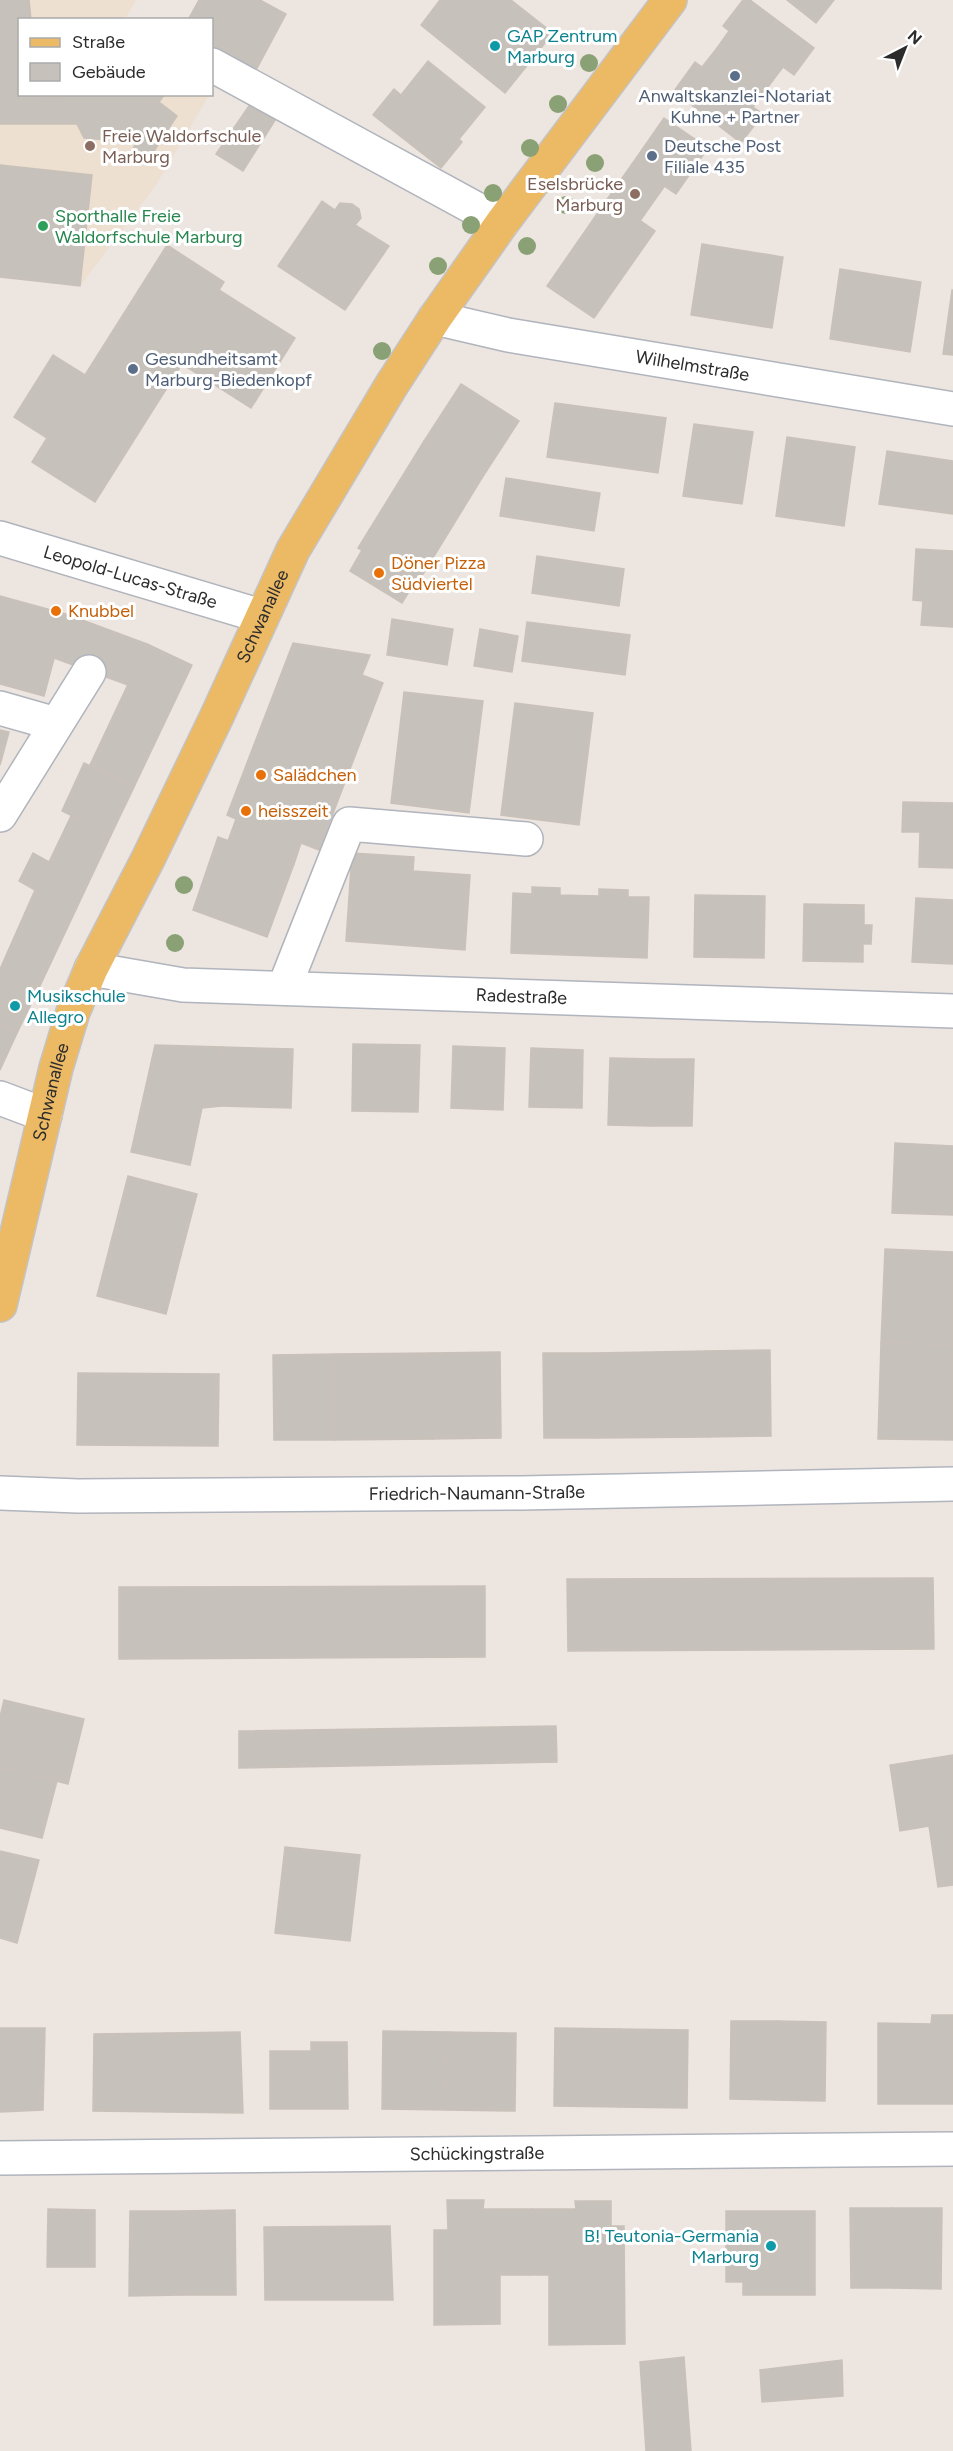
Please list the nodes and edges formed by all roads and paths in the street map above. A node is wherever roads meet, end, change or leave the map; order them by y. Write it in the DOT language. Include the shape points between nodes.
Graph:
graph roads {
  1 [pos="670,0"];
  2 [pos="213,66"];
  3 [pos="502,223"];
  4 [pos="435,318"];
  5 [pos="953,409"];
  6 [pos="0,538"];
  7 [pos="261,616"];
  8 [pos="89,672"];
  9 [pos="0,708"];
  10 [pos="56,724"];
  11 [pos="0,815"];
  12 [pos="526,839"];
  13 [pos="91,969"];
  14 [pos="284,988"];
  15 [pos="953,1011"];
  16 [pos="0,1098"];
  17 [pos="45,1115"];
  18 [pos="5,1257"];
  19 [pos="0,1305"];
  20 [pos="953,1484"];
  21 [pos="0,1493"];
  22 [pos="953,2148"];
  23 [pos="0,2158"];
  1 -- 3 [label="main road, Schwanallee"];
  2 -- 3 [label="street"];
  3 -- 4 [label="main road, Schwanallee"];
  4 -- 5 [label="street, Wilhelmstraße" via="508,335"];
  4 -- 7 [label="main road, Schwanallee" via="299,539"];
  6 -- 7 [label="street, Leopold-Lucas-Straße"];
  7 -- 13 [label="main road, Schwanallee" via="192,768"];
  8 -- 10 [label="street"];
  9 -- 10 [label="street"];
  10 -- 11 [label="street"];
  12 -- 14 [label="street" via="350,824"];
  13 -- 14 [label="street, Radestraße" via="183,985"];
  13 -- 17 [label="main road, Schwanallee" via="66,1034"];
  14 -- 15 [label="street, Radestraße"];
  16 -- 17 [label="street"];
  17 -- 18 [label="main road, Schwanallee"];
  18 -- 19 [label="main road, Schwanallee"];
  20 -- 21 [label="street, Friedrich-Naumann-Straße" via="510,1493"];
  22 -- 23 [label="street, Schückingstraße"];
}
